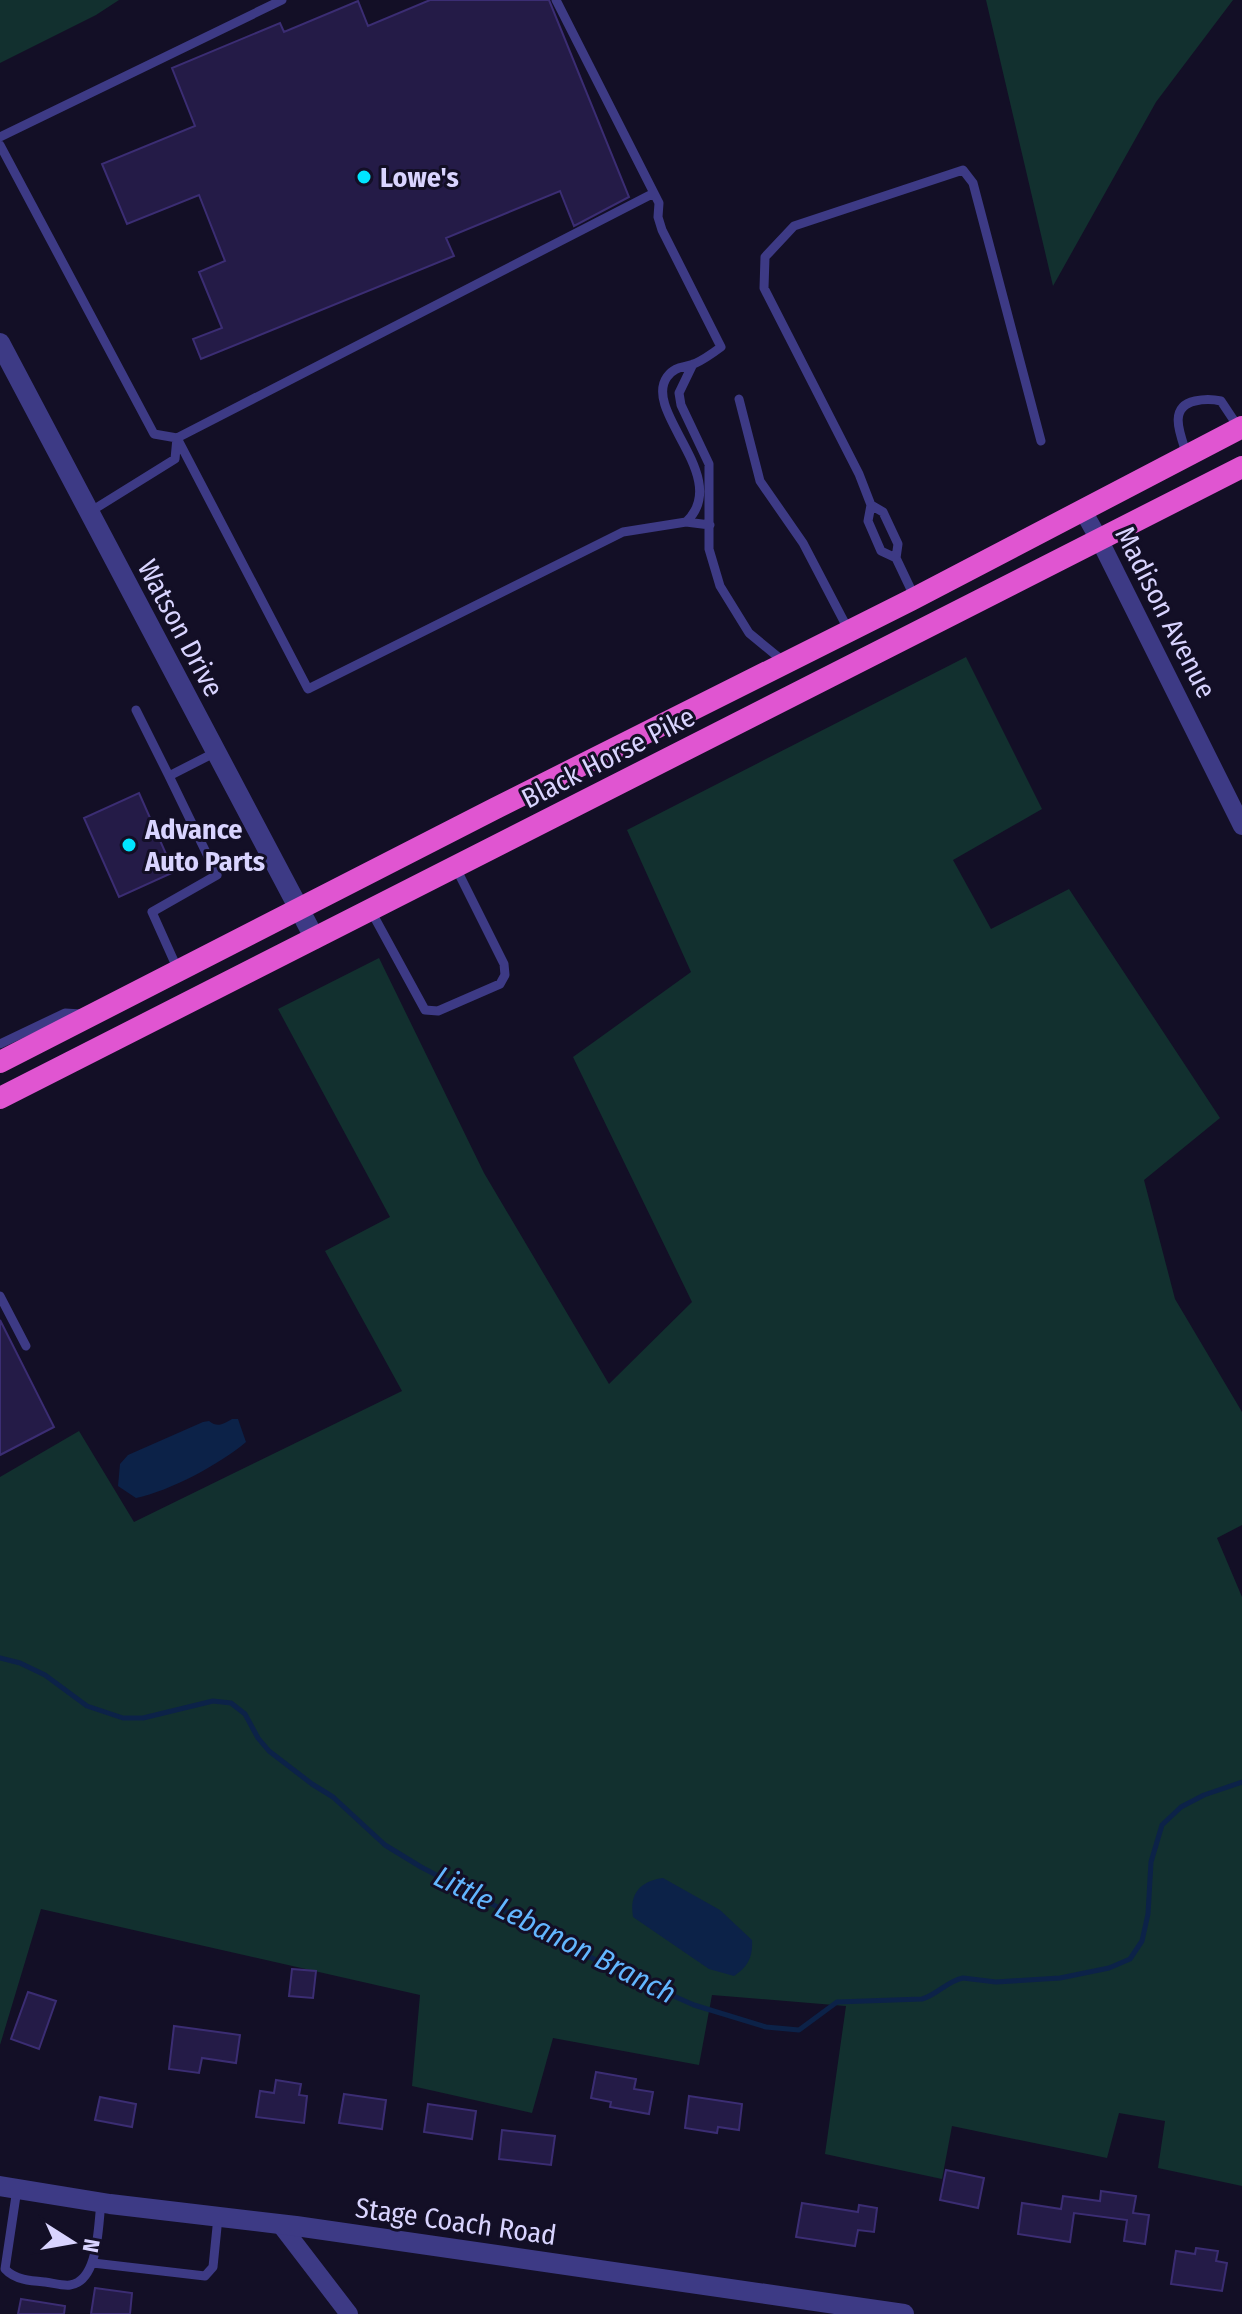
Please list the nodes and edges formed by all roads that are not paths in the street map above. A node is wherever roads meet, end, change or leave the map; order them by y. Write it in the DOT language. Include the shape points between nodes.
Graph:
graph roads {
  1 [pos="282,0"];
  2 [pos="556,0"];
  3 [pos="0,137"];
  4 [pos="0,145"];
  5 [pos="654,193"];
  6 [pos="0,343"];
  7 [pos="693,364"];
  8 [pos="739,399"];
  9 [pos="1240,428"];
  10 [pos="177,438"];
  11 [pos="1041,441"];
  12 [pos="1187,455"];
  13 [pos="1242,467"];
  14 [pos="871,505"];
  15 [pos="1082,509"];
  16 [pos="88,513"];
  17 [pos="686,522"];
  18 [pos="710,525"];
  19 [pos="1100,541"];
  20 [pos="896,558"];
  21 [pos="913,599"];
  22 [pos="924,630"];
  23 [pos="849,631"];
  24 [pos="786,663"];
  25 [pos="136,710"];
  26 [pos="216,752"];
  27 [pos="169,776"];
  28 [pos="1242,826"];
  29 [pos="456,868"];
  30 [pos="299,908"];
  31 [pos="371,911"];
  32 [pos="315,939"];
  33 [pos="178,970"];
  34 [pos="92,1015"];
  35 [pos="0,1044"];
  36 [pos="0,1062"];
  37 [pos="0,1098"];
  38 [pos="0,1296"];
  39 [pos="26,1346"];
  40 [pos="8,2188"];
  41 [pos="101,2203"];
  42 [pos="218,2217"];
  43 [pos="280,2224"];
  44 [pos="93,2263"];
  45 [pos="349,2314"];
  46 [pos="904,2314"];
  1 -- 3 [label="lane"];
  2 -- 5 [label="lane"];
  4 -- 10 [label="lane" via="154,434"];
  5 -- 7 [label="lane" via="662,230 721,347"];
  5 -- 10 [label="lane"];
  6 -- 16 [label="street, Watson Drive"];
  7 -- 17 [label="lane" via="680,366 662,386 665,407 695,468 698,492"];
  7 -- 18 [label="lane" via="679,393 709,464"];
  8 -- 23 [label="lane" via="760,481 803,543"];
  9 -- 12 [label="highway, Black Horse Pike"];
  9 -- 12 [label="lane" via="1221,401 1185,405 1177,421"];
  10 -- 16 [label="lane" via="175,459"];
  10 -- 17 [label="lane" via="308,689 623,532"];
  11 -- 14 [label="lane" via="973,183 963,170 794,226 765,257 764,288"];
  12 -- 15 [label="highway, Black Horse Pike"];
  13 -- 19 [label="highway, Black Horse Pike"];
  14 -- 20 [label="lane" via="883,512 898,544"];
  14 -- 20 [label="lane" via="868,521 881,551"];
  15 -- 19 [label="street, Madison Avenue"];
  15 -- 21 [label="highway, Black Horse Pike"];
  16 -- 26 [label="street, Watson Drive"];
  17 -- 18 [label="lane"];
  18 -- 24 [label="lane" via="709,549 720,586 749,633"];
  19 -- 22 [label="highway, Black Horse Pike"];
  19 -- 28 [label="street, Madison Avenue"];
  20 -- 21 [label="lane"];
  21 -- 22 [label="street"];
  21 -- 23 [label="highway, Black Horse Pike"];
  22 -- 29 [label="highway, Black Horse Pike"];
  23 -- 24 [label="highway, Black Horse Pike"];
  24 -- 30 [label="highway, Black Horse Pike"];
  25 -- 27 [label="lane"];
  26 -- 27 [label="lane"];
  26 -- 30 [label="street, Watson Drive"];
  27 -- 33 [label="lane" via="217,875 152,912"];
  29 -- 31 [label="highway, Black Horse Pike"];
  29 -- 31 [label="lane" via="504,964 500,984 438,1011 425,1010"];
  30 -- 32 [label="street, Watson Drive"];
  30 -- 33 [label="highway, Black Horse Pike"];
  31 -- 32 [label="highway, Black Horse Pike"];
  32 -- 37 [label="highway, Black Horse Pike"];
  33 -- 34 [label="highway, Black Horse Pike"];
  34 -- 35 [label="lane" via="65,1013"];
  34 -- 36 [label="highway, Black Horse Pike"];
  38 -- 39 [label="lane"];
  40 -- 41 [label="street, Stage Coach Road"];
  40 -- 44 [label="lane" via="8,2273 72,2285"];
  41 -- 42 [label="street, Stage Coach Road"];
  41 -- 44 [label="lane"];
  42 -- 43 [label="street, Stage Coach Road"];
  42 -- 44 [label="lane" via="213,2267 205,2276"];
  43 -- 45 [label="street"];
  43 -- 46 [label="street, Stage Coach Road"];
}
